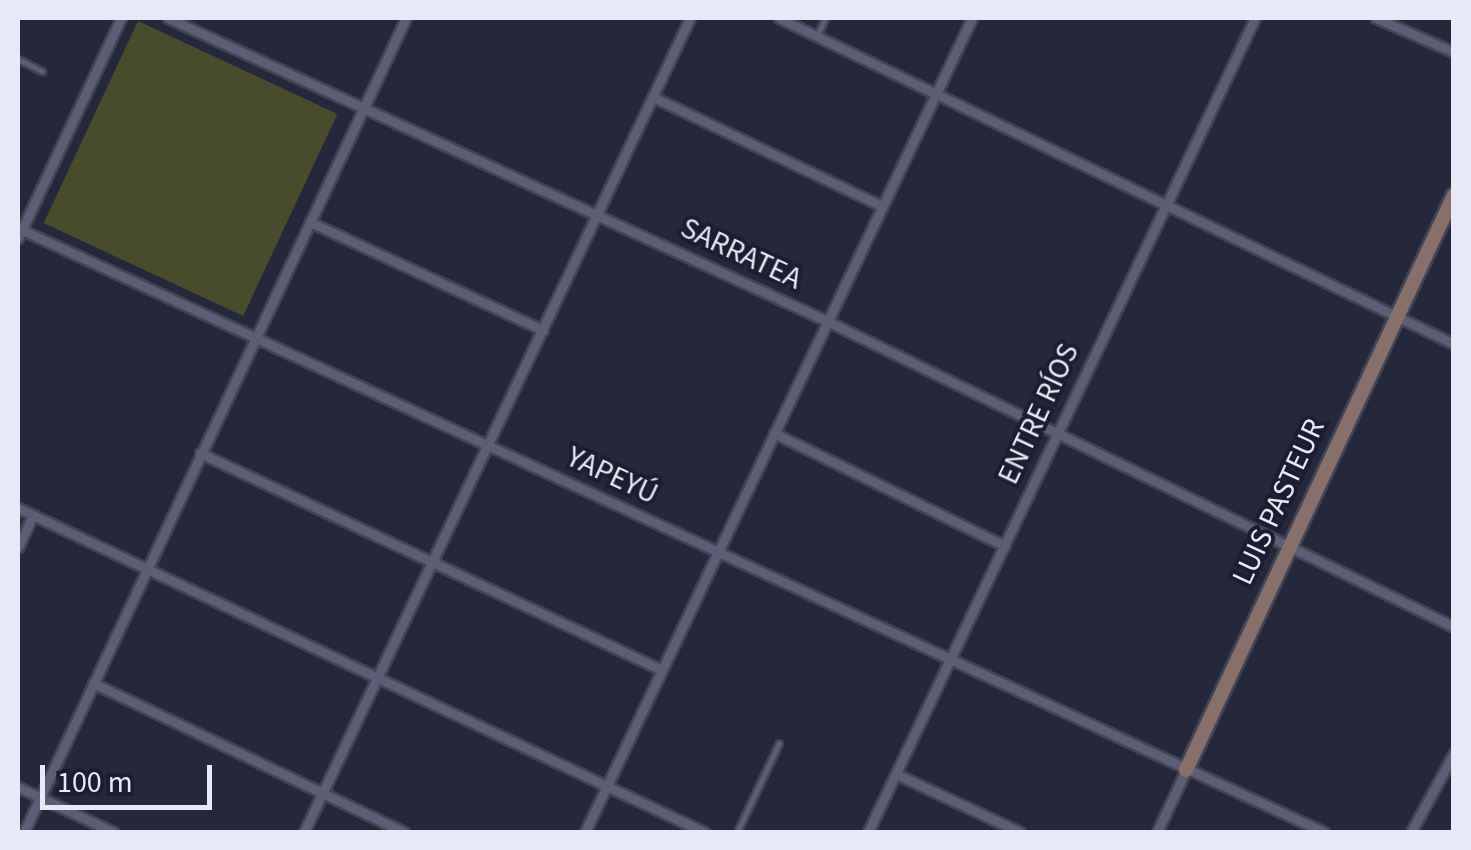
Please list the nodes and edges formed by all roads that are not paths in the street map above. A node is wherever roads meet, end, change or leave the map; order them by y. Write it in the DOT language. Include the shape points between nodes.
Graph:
graph roads {
  1 [pos="121,18"];
  2 [pos="168,18"];
  3 [pos="406,18"];
  4 [pos="690,18"];
  5 [pos="779,18"];
  6 [pos="825,18"];
  7 [pos="972,18"];
  8 [pos="1255,18"];
  9 [pos="1376,18"];
  10 [pos="817,36"];
  11 [pos="1454,52"];
  12 [pos="18,59"];
  13 [pos="42,71"];
  14 [pos="936,93"];
  15 [pos="652,97"];
  16 [pos="362,107"];
  17 [pos="1454,195"];
  18 [pos="1167,204"];
  19 [pos="882,206"];
  20 [pos="596,216"];
  21 [pos="310,222"];
  22 [pos="19,232"];
  23 [pos="1396,317"];
  24 [pos="827,321"];
  25 [pos="542,330"];
  26 [pos="255,338"];
  27 [pos="1454,344"];
  28 [pos="774,433"];
  29 [pos="1058,434"];
  30 [pos="488,445"];
  31 [pos="200,454"];
  32 [pos="18,508"];
  33 [pos="33,515"];
  34 [pos="1288,545"];
  35 [pos="18,546"];
  36 [pos="1004,546"];
  37 [pos="718,552"];
  38 [pos="432,562"];
  39 [pos="146,567"];
  40 [pos="1454,627"];
  41 [pos="950,661"];
  42 [pos="662,670"];
  43 [pos="377,678"];
  44 [pos="92,682"];
  45 [pos="779,743"];
  46 [pos="1454,753"];
  47 [pos="1186,770"];
  48 [pos="896,774"];
  49 [pos="607,786"];
  50 [pos="18,788"];
  51 [pos="322,794"];
  52 [pos="40,798"];
  53 [pos="24,832"];
  54 [pos="113,832"];
  55 [pos="304,832"];
  56 [pos="404,832"];
  57 [pos="585,832"];
  58 [pos="704,832"];
  59 [pos="737,832"];
  60 [pos="868,832"];
  61 [pos="1020,832"];
  62 [pos="1157,832"];
  63 [pos="1324,832"];
  64 [pos="1410,832"];
  1 -- 22 [label="street"];
  2 -- 16 [label="street, SARRATEA"];
  3 -- 16 [label="street"];
  4 -- 15 [label="street"];
  5 -- 10 [label="street"];
  6 -- 10 [label="lane"];
  7 -- 14 [label="street"];
  8 -- 18 [label="street, ENTRE RÍOS"];
  9 -- 11 [label="street"];
  10 -- 14 [label="street"];
  12 -- 13 [label="lane"];
  14 -- 18 [label="street"];
  14 -- 19 [label="street"];
  15 -- 19 [label="street"];
  15 -- 20 [label="street"];
  16 -- 20 [label="street, SARRATEA"];
  16 -- 21 [label="street"];
  17 -- 23 [label="main road, LUIS PASTEUR"];
  18 -- 23 [label="street"];
  18 -- 29 [label="street, ENTRE RÍOS"];
  19 -- 24 [label="street"];
  20 -- 24 [label="street, SARRATEA"];
  20 -- 25 [label="street"];
  21 -- 25 [label="street"];
  21 -- 26 [label="street"];
  22 -- 26 [label="street, YAPEYÚ"];
  23 -- 27 [label="street"];
  23 -- 34 [label="main road, LUIS PASTEUR"];
  24 -- 28 [label="street"];
  24 -- 29 [label="street, SARRATEA"];
  25 -- 30 [label="street"];
  26 -- 30 [label="street, YAPEYÚ"];
  26 -- 31 [label="street"];
  28 -- 36 [label="street"];
  28 -- 37 [label="street"];
  29 -- 34 [label="street, SARRATEA"];
  29 -- 36 [label="street, ENTRE RÍOS"];
  30 -- 37 [label="street, YAPEYÚ"];
  30 -- 38 [label="street"];
  31 -- 38 [label="street"];
  31 -- 39 [label="street"];
  32 -- 33 [label="street"];
  33 -- 35 [label="street"];
  33 -- 39 [label="street"];
  34 -- 40 [label="street, SARRATEA"];
  34 -- 47 [label="main road, LUIS PASTEUR"];
  36 -- 41 [label="street, ENTRE RÍOS"];
  37 -- 41 [label="street, YAPEYÚ"];
  37 -- 42 [label="street"];
  38 -- 42 [label="street"];
  38 -- 43 [label="street"];
  39 -- 43 [label="street"];
  39 -- 44 [label="street"];
  41 -- 47 [label="street, YAPEYÚ"];
  41 -- 48 [label="street, ENTRE RÍOS"];
  42 -- 49 [label="street"];
  43 -- 49 [label="street"];
  43 -- 51 [label="street"];
  44 -- 51 [label="street"];
  44 -- 52 [label="street"];
  45 -- 59 [label="lane"];
  46 -- 64 [label="street"];
  47 -- 62 [label="street, LUIS PASTEUR"];
  47 -- 63 [label="street, YAPEYÚ"];
  48 -- 60 [label="street, ENTRE RÍOS"];
  48 -- 61 [label="street"];
  49 -- 57 [label="street"];
  49 -- 58 [label="street"];
  50 -- 52 [label="street"];
  51 -- 55 [label="street"];
  51 -- 56 [label="street"];
  52 -- 53 [label="street"];
  52 -- 54 [label="street"];
}
